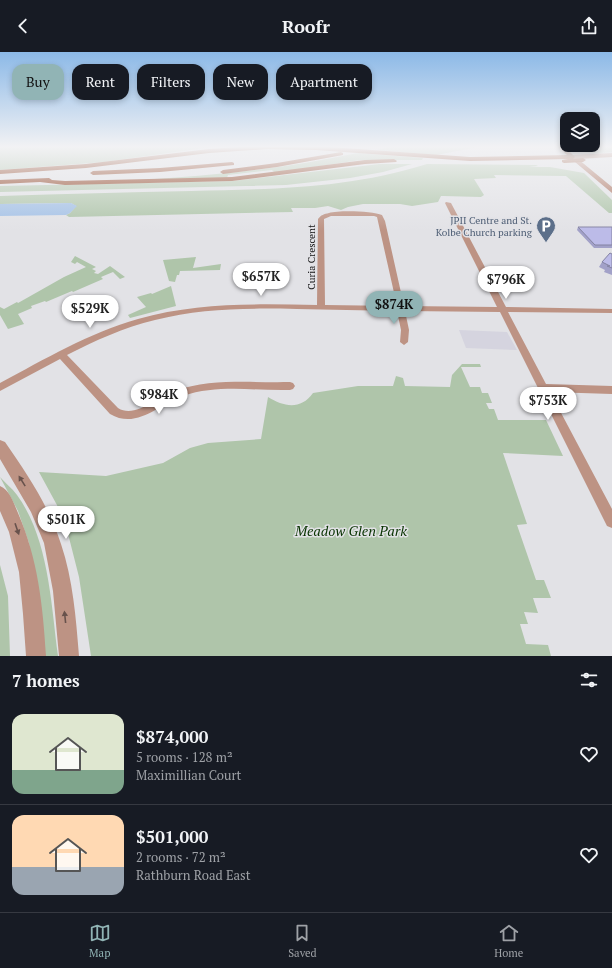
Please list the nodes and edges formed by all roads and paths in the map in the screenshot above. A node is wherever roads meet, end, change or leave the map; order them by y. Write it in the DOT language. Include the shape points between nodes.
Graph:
graph roads {
  1 [pos="40,174"];
  2 [pos="186,174"];
  3 [pos="271,174"];
  4 [pos="594,174"];
  5 [pos="599,174"];
  6 [pos="0,176"];
  7 [pos="42,181"];
  8 [pos="0,182"];
  9 [pos="612,184"];
  10 [pos="612,191"];
  11 [pos="448,203"];
  12 [pos="321,307"];
  13 [pos="401,308"];
  14 [pos="503,310"];
  15 [pos="612,311"];
  16 [pos="404,342"];
  17 [pos="61,354"];
  18 [pos="290,386"];
  19 [pos="0,387"];
  20 [pos="544,388"];
  21 [pos="612,390"];
  22 [pos="0,446"];
  23 [pos="0,494"];
  24 [pos="612,522"];
  25 [pos="36,656"];
  26 [pos="69,656"];
  1 -- 6 [label="highway"];
  2 -- 7 [label="highway"];
  3 -- 7 [label="highway" via="232,179 81,183"];
  4 -- 10 [label="main road"];
  5 -- 9 [label="main road"];
  7 -- 8 [label="highway"];
  11 -- 14 [label="street"];
  12 -- 13 [label="street"];
  12 -- 13 [label="street, Curia Crescent" via="321,219 330,214 365,213 380,216"];
  12 -- 17 [label="street" via="246,306 174,313 141,321"];
  13 -- 14 [label="street"];
  13 -- 16 [label="street" via="405,330"];
  14 -- 15 [label="street"];
  14 -- 20 [label="street"];
  17 -- 18 [label="street" via="117,414 127,416 139,414 168,398 201,386"];
  17 -- 19 [label="street"];
  20 -- 21 [label="street"];
  20 -- 24 [label="street"];
  26 -- 22 [label="street, one-way" via="55,555 47,528 34,500"];
  23 -- 25 [label="street, one-way" via="12,513 25,552"];
}
